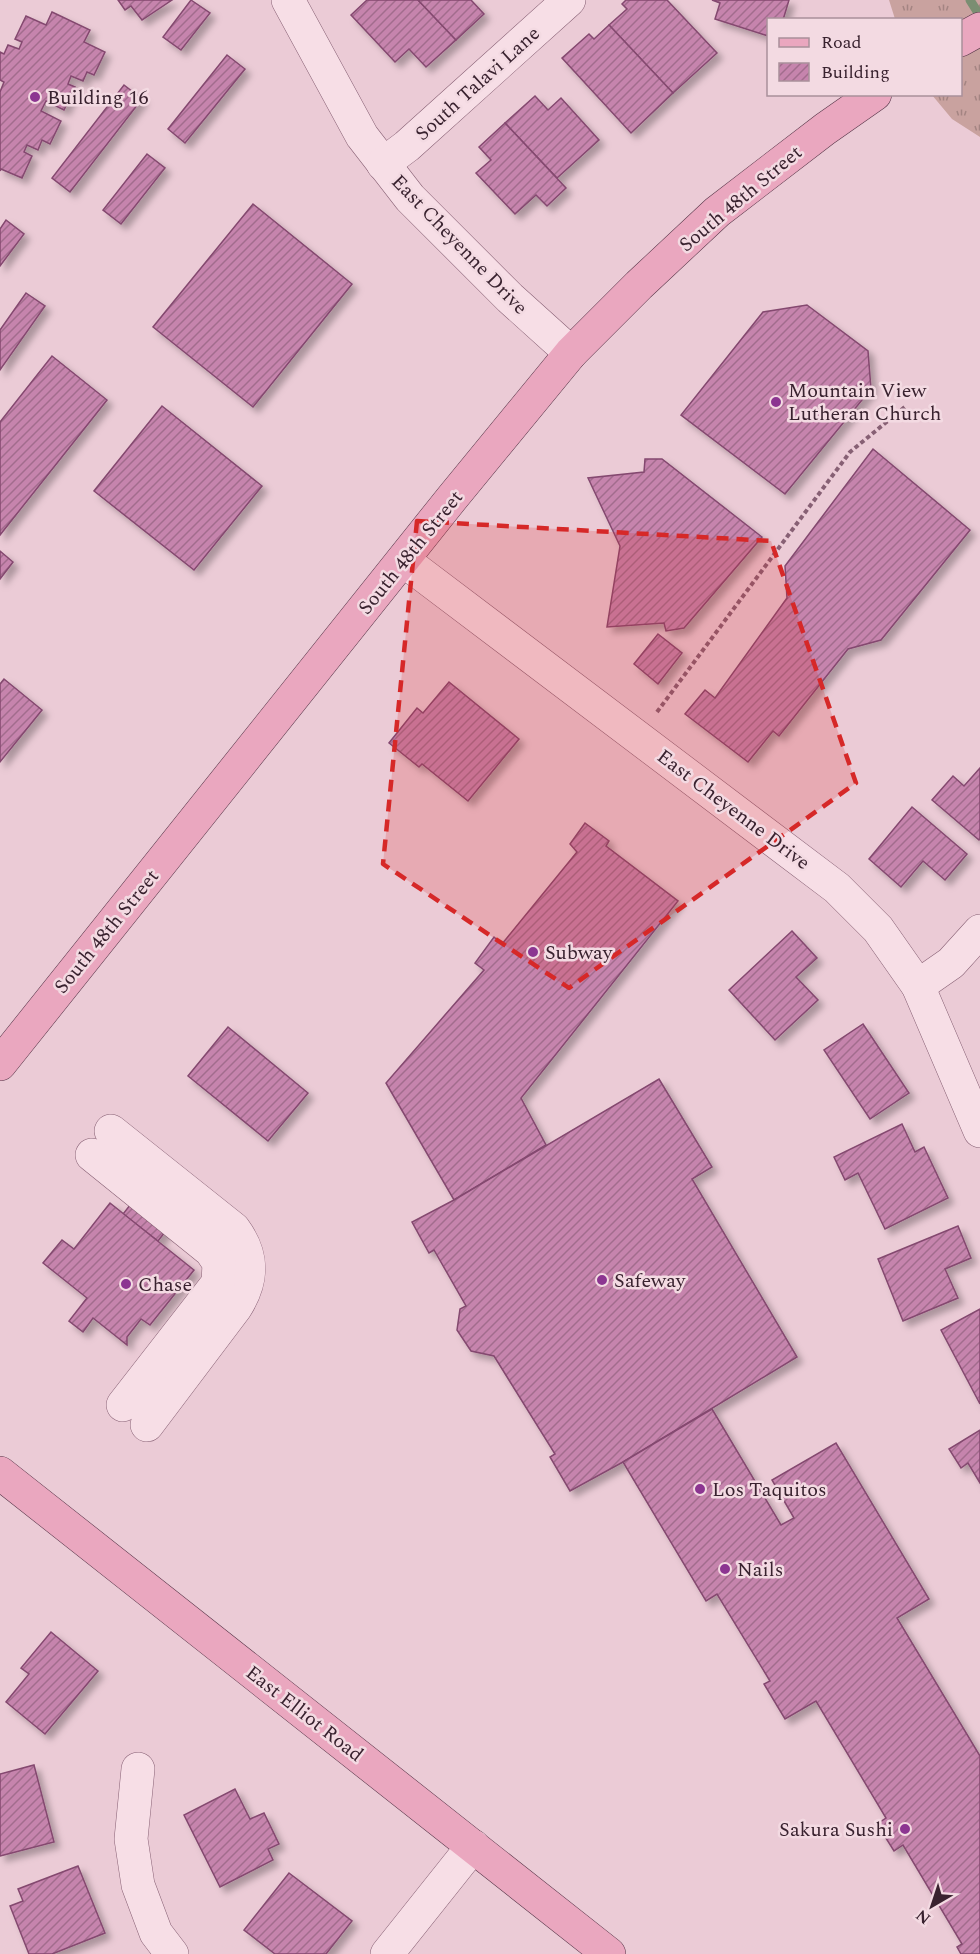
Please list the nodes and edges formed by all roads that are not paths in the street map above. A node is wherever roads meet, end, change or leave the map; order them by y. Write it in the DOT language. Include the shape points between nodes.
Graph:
graph roads {
  1 [pos="288,0"];
  2 [pos="569,0"];
  3 [pos="980,29"];
  4 [pos="962,39"];
  5 [pos="872,96"];
  6 [pos="383,164"];
  7 [pos="571,353"];
  8 [pos="403,560"];
  9 [pos="980,931"];
  10 [pos="918,986"];
  11 [pos="0,1064"];
  12 [pos="980,1131"];
  13 [pos="97,1150"];
  14 [pos="128,1410"];
  15 [pos="0,1473"];
  16 [pos="138,1769"];
  17 [pos="473,1846"];
  18 [pos="172,1954"];
  19 [pos="387,1954"];
  20 [pos="609,1954"];
  1 -- 6 [label="street, East Cheyenne Drive" via="362,136"];
  2 -- 6 [label="street, South Talavi Lane"];
  3 -- 4 [label="main road"];
  5 -- 7 [label="main road, South 48th Street" via="717,212"];
  6 -- 7 [label="street, East Cheyenne Drive" via="418,206"];
  7 -- 8 [label="main road, South 48th Street"];
  8 -- 10 [label="street, East Cheyenne Drive" via="837,888 878,929"];
  8 -- 11 [label="main road, South 48th Street"];
  9 -- 10 [label="street" via="951,963"];
  10 -- 12 [label="street, East Cheyenne Drive"];
  13 -- 14 [label="street" via="221,1239 235,1266 233,1285"];
  15 -- 17 [label="main road, East Elliot Road"];
  16 -- 18 [label="street" via="131,1839 138,1885 156,1933"];
  17 -- 19 [label="street"];
  17 -- 20 [label="main road, East Elliot Road"];
}
